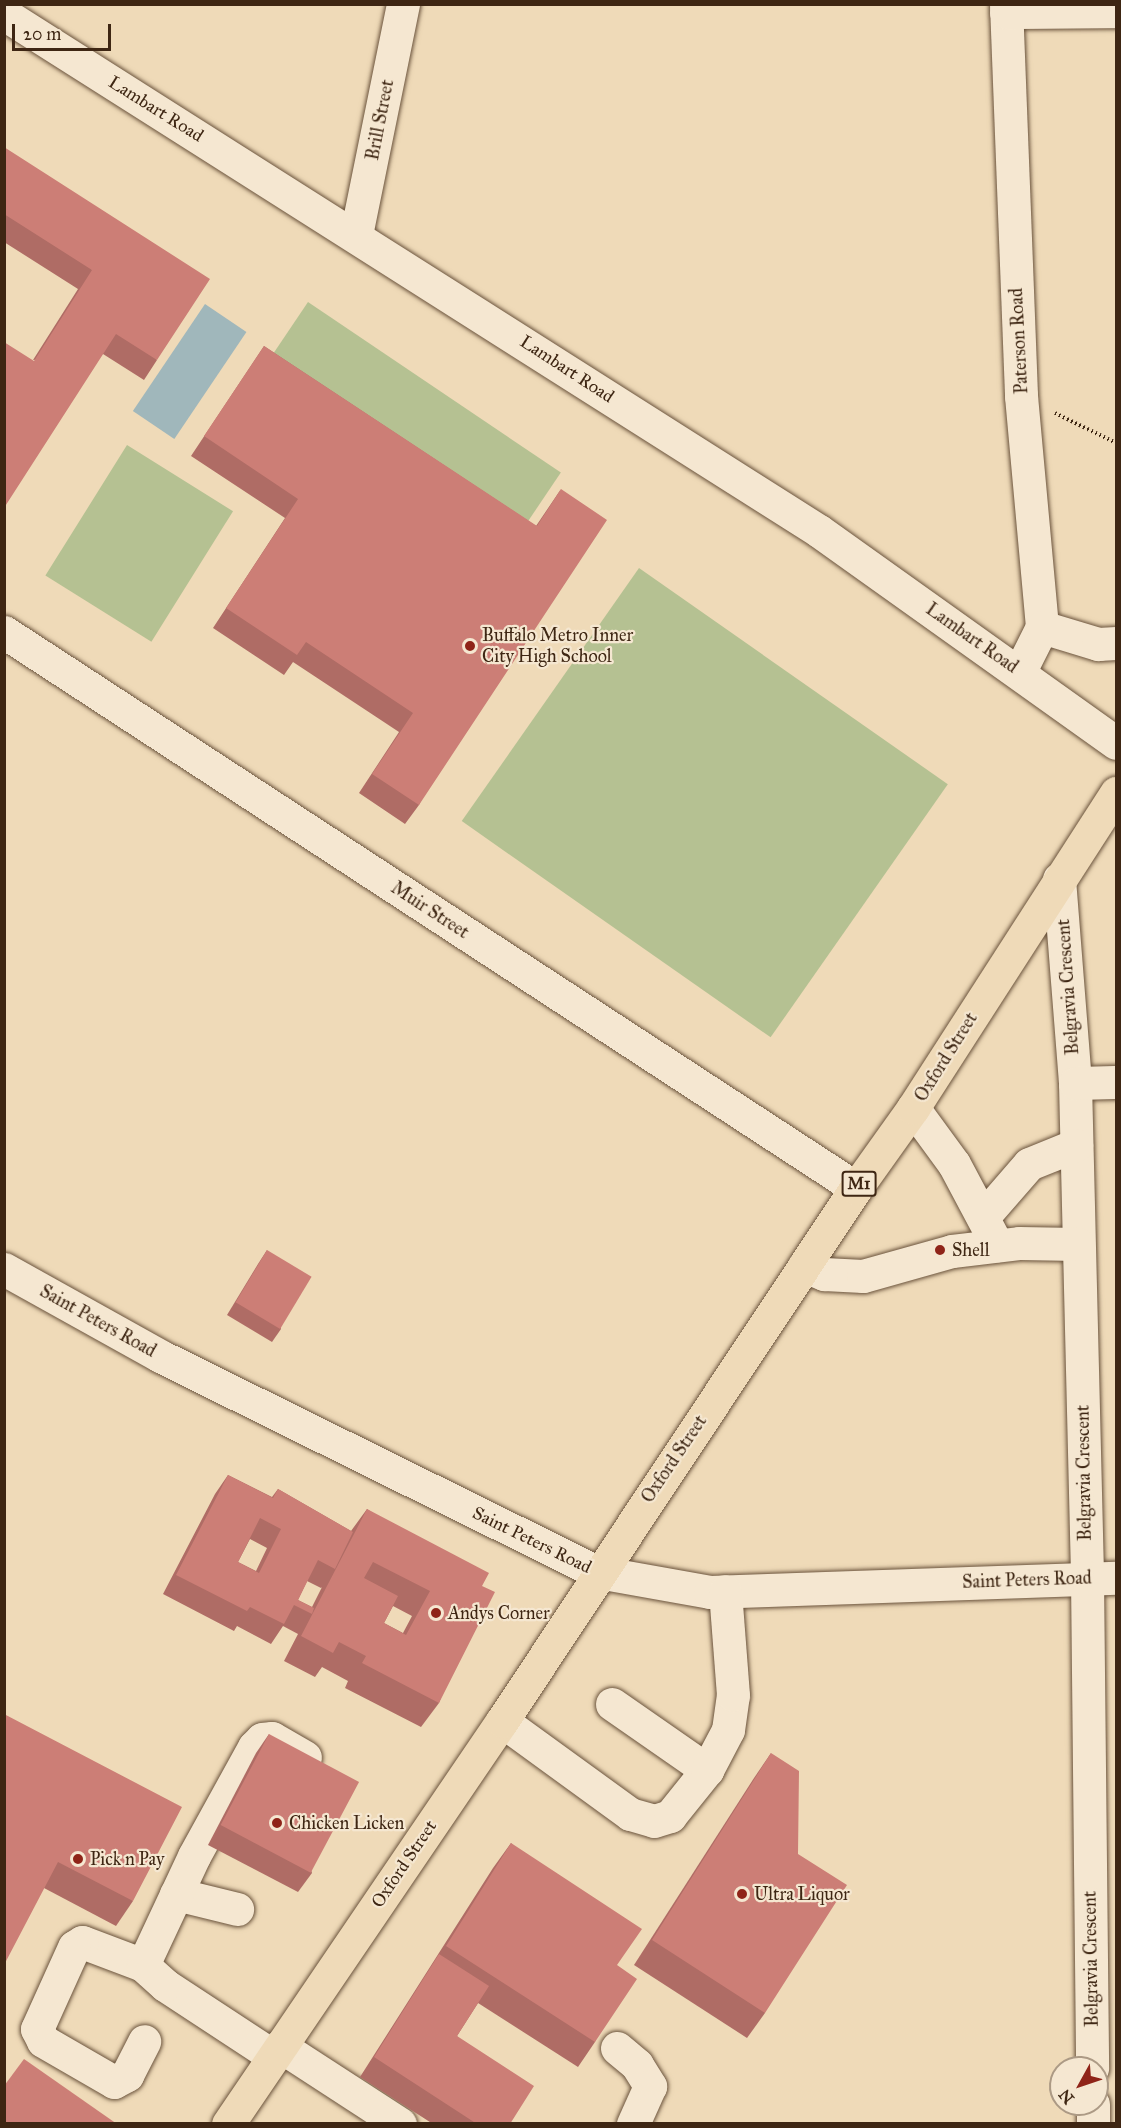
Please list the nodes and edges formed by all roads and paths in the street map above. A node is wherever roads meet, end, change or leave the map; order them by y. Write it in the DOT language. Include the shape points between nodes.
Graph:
graph roads {
  1 [pos="403,4"];
  2 [pos="1006,8"];
  3 [pos="1116,11"];
  4 [pos="4,14"];
  5 [pos="356,235"];
  6 [pos="1022,396"];
  7 [pos="1116,442"];
  8 [pos="1042,627"];
  9 [pos="4,632"];
  10 [pos="1116,643"];
  11 [pos="1020,671"];
  12 [pos="1116,743"];
  13 [pos="1116,793"];
  14 [pos="1059,879"];
  15 [pos="1116,1082"];
  16 [pos="1075,1083"];
  17 [pos="913,1108"];
  18 [pos="1076,1145"];
  19 [pos="856,1188"];
  20 [pos="990,1231"];
  21 [pos="1078,1244"];
  22 [pos="804,1266"];
  23 [pos="4,1269"];
  24 [pos="598,1572"];
  25 [pos="1102,1577"];
  26 [pos="725,1591"];
  27 [pos="612,1704"];
  28 [pos="502,1721"];
  29 [pos="708,1770"];
  30 [pos="332,1771"];
  31 [pos="176,1894"];
  32 [pos="237,1909"];
  33 [pos="143,1965"];
  34 [pos="144,2041"];
  35 [pos="618,2048"];
  36 [pos="277,2051"];
  37 [pos="1092,2056"];
  38 [pos="228,2124"];
  39 [pos="400,2124"];
  40 [pos="633,2124"];
  1 -- 5 [label="street, Brill Street"];
  2 -- 3 [label="street"];
  2 -- 6 [label="street, Paterson Road"];
  4 -- 5 [label="street, Lambart Road"];
  5 -- 11 [label="street, Lambart Road" via="819,531"];
  6 -- 7 [label="path"];
  6 -- 8 [label="street, Paterson Road"];
  8 -- 10 [label="street" via="1098,644"];
  8 -- 11 [label="street"];
  9 -- 19 [label="street, Muir Street"];
  11 -- 12 [label="street, Lambart Road"];
  13 -- 14 [label="main road, Oxford Street / M1"];
  14 -- 16 [label="street, Belgravia Crescent"];
  14 -- 17 [label="main road, Oxford Street / M1"];
  15 -- 16 [label="street"];
  16 -- 18 [label="street, Belgravia Crescent"];
  17 -- 19 [label="main road, Oxford Street / M1"];
  17 -- 20 [label="street" via="954,1164"];
  18 -- 20 [label="street" via="1029,1164"];
  18 -- 21 [label="street, Belgravia Crescent"];
  19 -- 22 [label="main road, Oxford Street / M1"];
  20 -- 21 [label="street"];
  20 -- 22 [label="street" via="952,1251 863,1276 824,1274"];
  21 -- 25 [label="street, Belgravia Crescent"];
  22 -- 24 [label="main road, Oxford Street / M1"];
  23 -- 24 [label="street, Saint Peters Road" via="160,1356"];
  24 -- 26 [label="street, Saint Peters Road"];
  24 -- 28 [label="main road, Oxford Street / M1"];
  25 -- 26 [label="street, Saint Peters Road"];
  25 -- 37 [label="street, Belgravia Crescent"];
  26 -- 29 [label="street" via="733,1695 728,1730"];
  27 -- 29 [label="street"];
  28 -- 29 [label="street" via="630,1814 654,1821 670,1816"];
  28 -- 36 [label="main road, Oxford Street / M1"];
  30 -- 31 [label="street" via="272,1738 262,1739"];
  31 -- 32 [label="street"];
  31 -- 33 [label="street"];
  33 -- 34 [label="street" via="82,1942 75,1947 37,2029 43,2041 114,2082 127,2075"];
  33 -- 36 [label="street" via="165,1985"];
  35 -- 40 [label="street" via="637,2065 650,2086"];
  36 -- 38 [label="main road, Oxford Street / M1"];
  36 -- 39 [label="street"];
}
